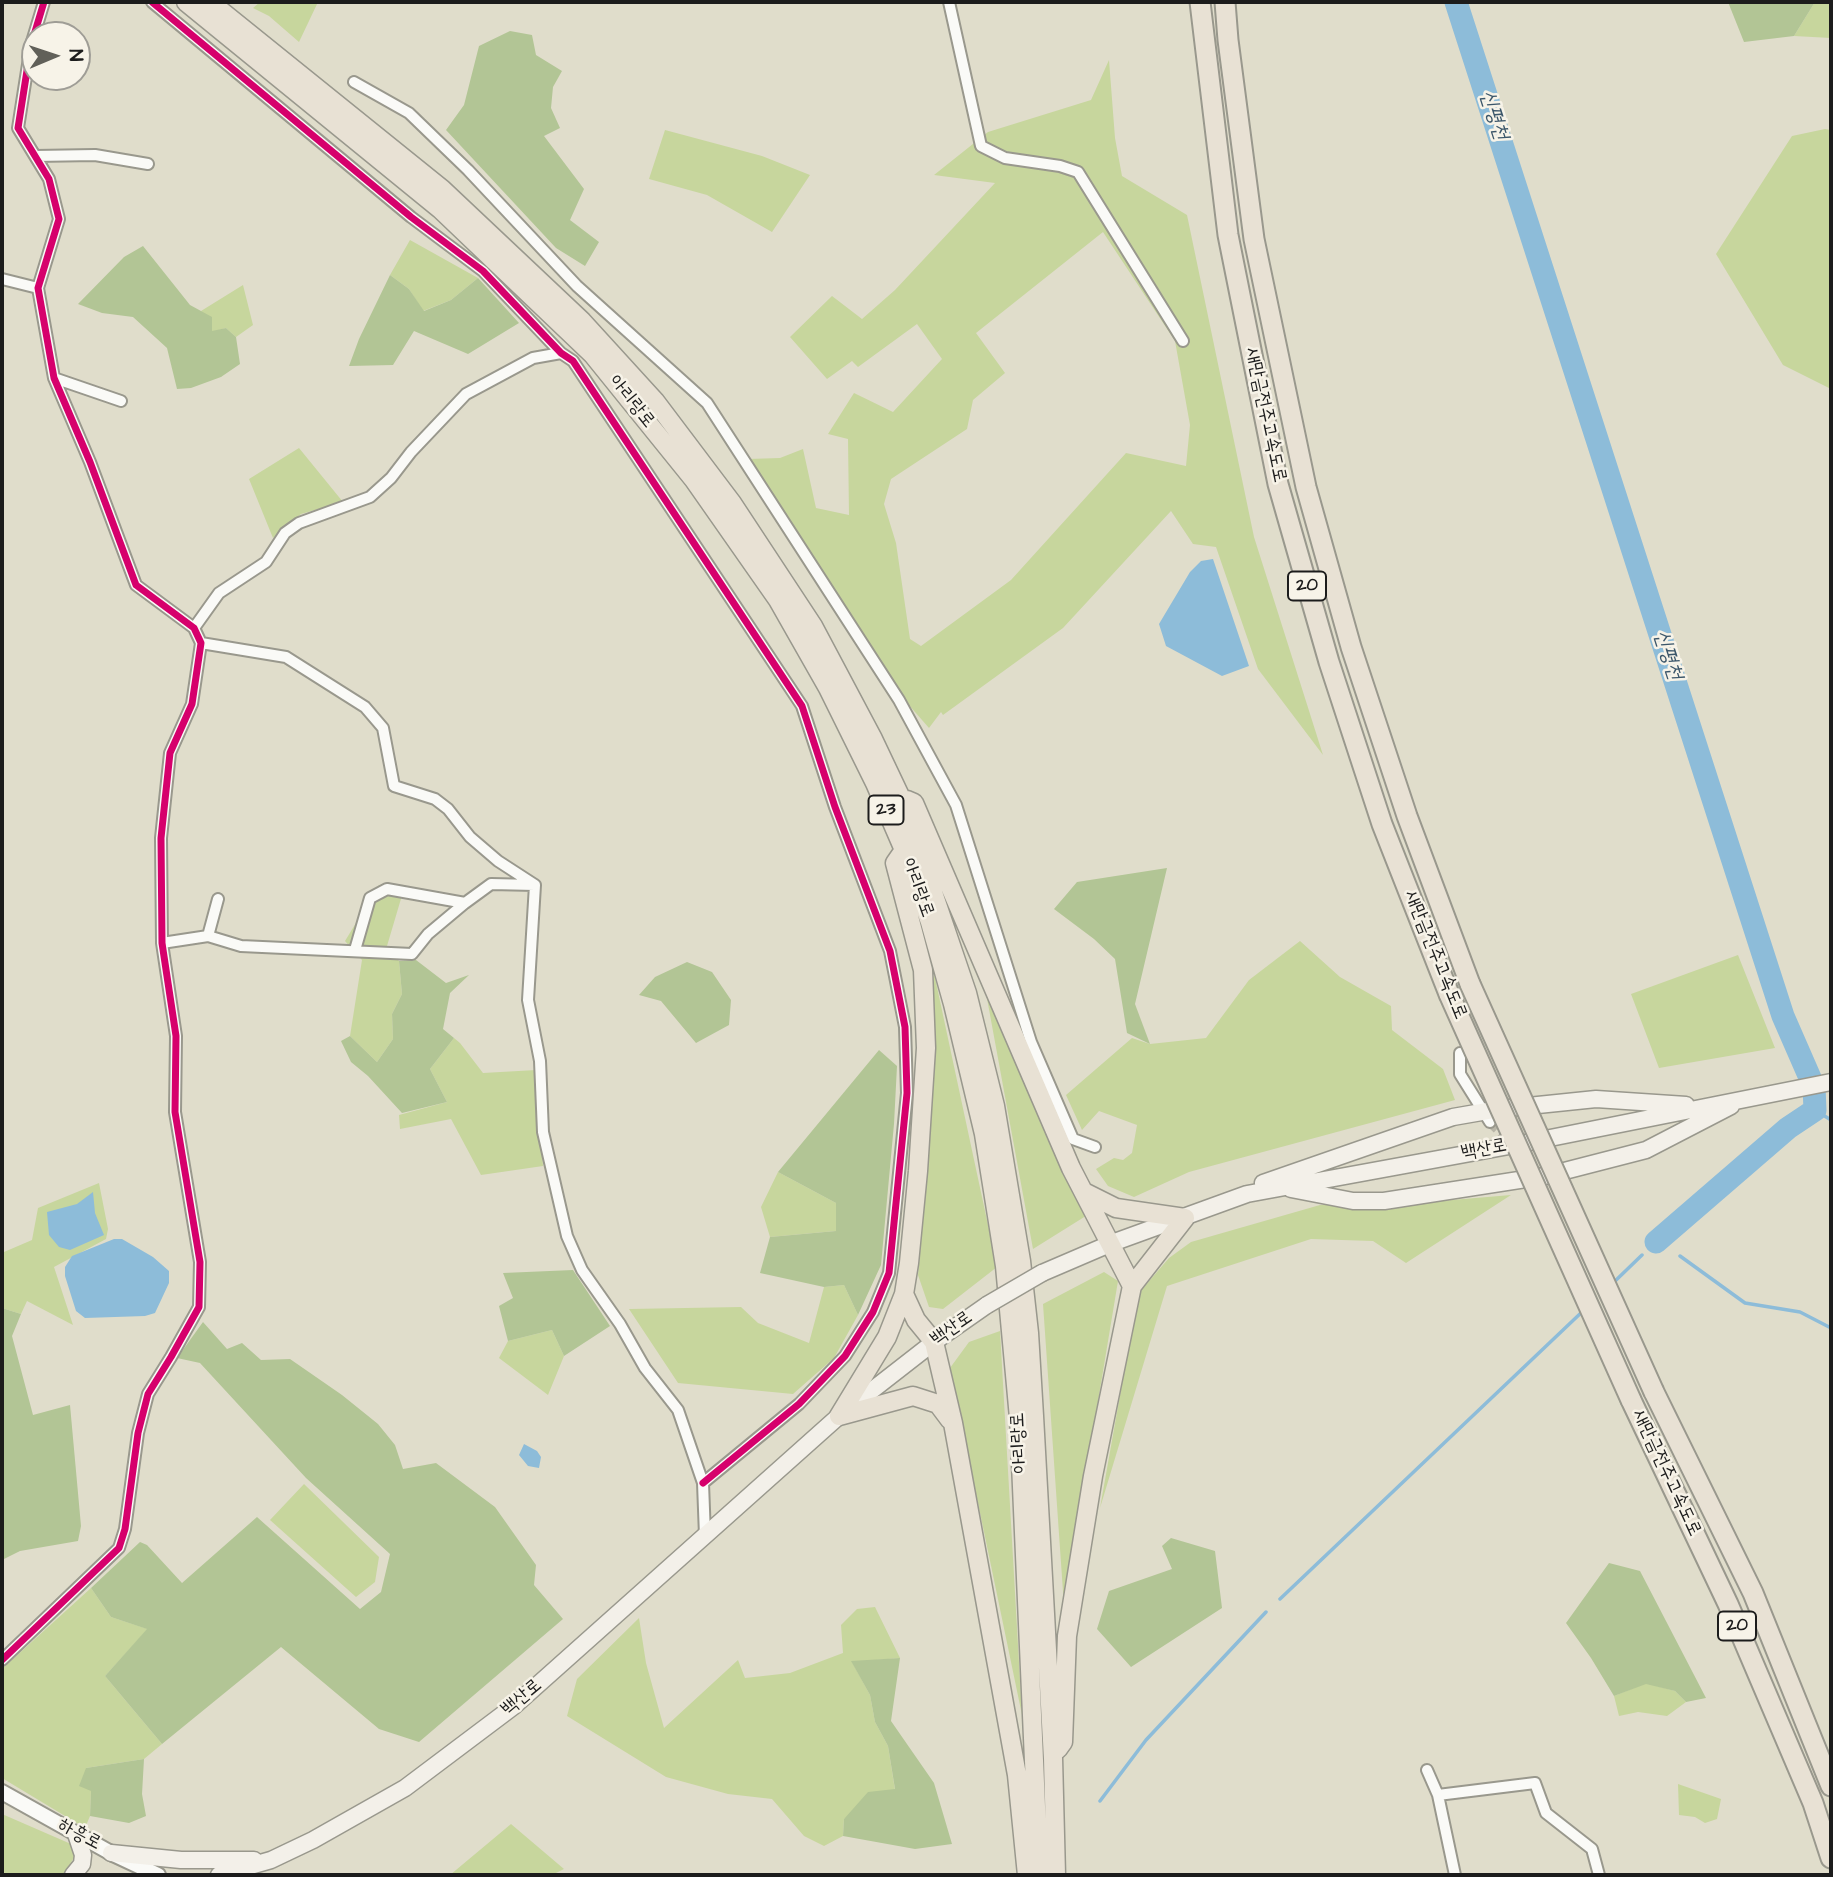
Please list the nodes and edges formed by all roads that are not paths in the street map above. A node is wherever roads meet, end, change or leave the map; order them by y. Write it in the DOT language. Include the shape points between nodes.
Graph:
graph roads {
  1 [pos="44,2"];
  2 [pos="152,2"];
  3 [pos="186,2"];
  4 [pos="210,2"];
  5 [pos="949,2"];
  6 [pos="1200,2"];
  7 [pos="1225,2"];
  8 [pos="354,82"];
  9 [pos="34,156"];
  10 [pos="148,164"];
  11 [pos="2,279"];
  12 [pos="38,288"];
  13 [pos="1183,341"];
  14 [pos="561,354"];
  15 [pos="54,378"];
  16 [pos="121,401"];
  17 [pos="194,628"];
  18 [pos="201,643"];
  19 [pos="901,798"];
  20 [pos="904,850"];
  21 [pos="535,885"];
  22 [pos="218,899"];
  23 [pos="465,903"];
  24 [pos="208,936"];
  25 [pos="162,943"];
  26 [pos="355,950"];
  27 [pos="1460,1053"];
  28 [pos="1830,1082"];
  29 [pos="1745,1098"];
  30 [pos="1703,1107"];
  31 [pos="1487,1117"];
  32 [pos="1095,1147"];
  33 [pos="1282,1188"];
  34 [pos="1084,1192"];
  35 [pos="1247,1194"];
  36 [pos="1185,1218"];
  37 [pos="1111,1243"];
  38 [pos="1132,1286"];
  39 [pos="904,1294"];
  40 [pos="934,1342"];
  41 [pos="839,1416"];
  42 [pos="953,1423"];
  43 [pos="703,1483"];
  44 [pos="705,1536"];
  45 [pos="2,1660"];
  46 [pos="1053,1758"];
  47 [pos="1427,1770"];
  48 [pos="1831,1786"];
  49 [pos="2,1792"];
  50 [pos="1438,1794"];
  51 [pos="76,1834"];
  52 [pos="111,1853"];
  53 [pos="1831,1858"];
  54 [pos="271,1860"];
  55 [pos="73,1875"];
  56 [pos="158,1875"];
  57 [pos="219,1875"];
  58 [pos="261,1875"];
  59 [pos="1027,1875"];
  60 [pos="1039,1875"];
  61 [pos="1056,1875"];
  62 [pos="1455,1875"];
  63 [pos="1599,1875"];
  1 -- 9 [label="street" via="31,45 18,128"];
  2 -- 14 [label="street" via="411,217 483,271"];
  3 -- 20 [label="highway, 아리랑로 / 23" via="440,209 593,355 695,480 778,600 828,688"];
  4 -- 19 [label="highway, 아리랑로 / 23" via="442,189 582,321 655,401 732,503 813,626"];
  5 -- 13 [label="street" via="981,146 1005,158 1078,172"];
  6 -- 53 [label="highway, 새만금전주고속도로 / 20, bridge" via="1228,234 1279,484 1329,662 1382,824 1448,994 1728,1604 1813,1804"];
  7 -- 48 [label="highway, 새만금전주고속도로 / 20, bridge" via="1254,239 1306,487 1359,673 1407,816 1470,984 1654,1392 1753,1593"];
  8 -- 32 [label="street" via="409,113 577,286 707,403 899,700 956,805 1031,1042 1073,1139"];
  9 -- 10 [label="street" via="95,155"];
  9 -- 12 [label="street" via="48,179 59,219"];
  11 -- 12 [label="street"];
  12 -- 15 [label="street"];
  14 -- 17 [label="street" via="533,358 466,394 370,497 299,523 285,533 266,562 219,593"];
  14 -- 43 [label="street" via="573,361 802,706 890,951 905,1027 907,1093 889,1273 873,1312 845,1356 799,1404"];
  15 -- 16 [label="street"];
  15 -- 17 [label="street" via="136,585"];
  17 -- 18 [label="street"];
  18 -- 21 [label="street" via="286,657 365,707 383,728 394,786 435,799 470,837"];
  18 -- 25 [label="street" via="192,704 170,753 161,838"];
  19 -- 34 [label="highway" via="914,803"];
  19 -- 46 [label="highway, 아리랑로 / 23" via="967,993 1010,1188 1030,1347"];
  20 -- 39 [label="highway" via="895,863 923,970 926,1048"];
  20 -- 60 [label="highway, 아리랑로 / 23" via="953,1004 984,1133 1005,1266 1019,1418"];
  21 -- 23 [label="street" via="491,884"];
  21 -- 43 [label="street" via="528,1000 540,1061 543,1132 567,1236 582,1270 678,1410"];
  22 -- 24 [label="street"];
  23 -- 26 [label="street" via="412,954"];
  23 -- 26 [label="street" via="387,889 370,898"];
  24 -- 25 [label="street"];
  24 -- 26 [label="street" via="241,946"];
  25 -- 45 [label="street" via="176,1036 175,1112 200,1262 199,1307 148,1394 119,1548"];
  27 -- 31 [label="street" via="1460,1073"];
  28 -- 29 [label="main road, 백산로"];
  29 -- 30 [label="main road, 백산로"];
  29 -- 33 [label="main road" via="1646,1150 1384,1201 1353,1201"];
  30 -- 31 [label="main road" via="1596,1099 1544,1103"];
  30 -- 33 [label="main road, 백산로"];
  31 -- 35 [label="main road" via="1453,1118 1379,1141 1262,1183"];
  33 -- 35 [label="main road, 백산로"];
  34 -- 36 [label="highway" via="1115,1208"];
  34 -- 37 [label="highway"];
  35 -- 36 [label="main road, 백산로"];
  36 -- 37 [label="main road, 백산로"];
  36 -- 38 [label="highway"];
  37 -- 38 [label="highway"];
  37 -- 40 [label="main road, 백산로, bridge" via="1042,1273"];
  38 -- 46 [label="highway" via="1093,1476 1067,1636 1063,1742"];
  39 -- 40 [label="highway" via="916,1320"];
  39 -- 41 [label="highway" via="887,1337"];
  40 -- 41 [label="main road, 백산로"];
  40 -- 42 [label="highway"];
  41 -- 42 [label="highway" via="913,1396 938,1404"];
  41 -- 44 [label="main road, 백산로"];
  42 -- 59 [label="highway" via="1017,1774"];
  43 -- 44 [label="street"];
  44 -- 54 [label="main road, 백산로" via="514,1706 405,1788"];
  46 -- 61 [label="highway, 아리랑로 / 23"];
  47 -- 50 [label="street"];
  49 -- 51 [label="street, 하흥로"];
  50 -- 62 [label="street"];
  50 -- 63 [label="street" via="1535,1783 1546,1813 1592,1849"];
  51 -- 52 [label="street, 하흥로"];
  51 -- 55 [label="main road" via="83,1855"];
  52 -- 54 [label="main road" via="181,1860"];
  52 -- 56 [label="street, 하흥로"];
  54 -- 57 [label="main road, 백산로"];
  54 -- 58 [label="main road"];
}
